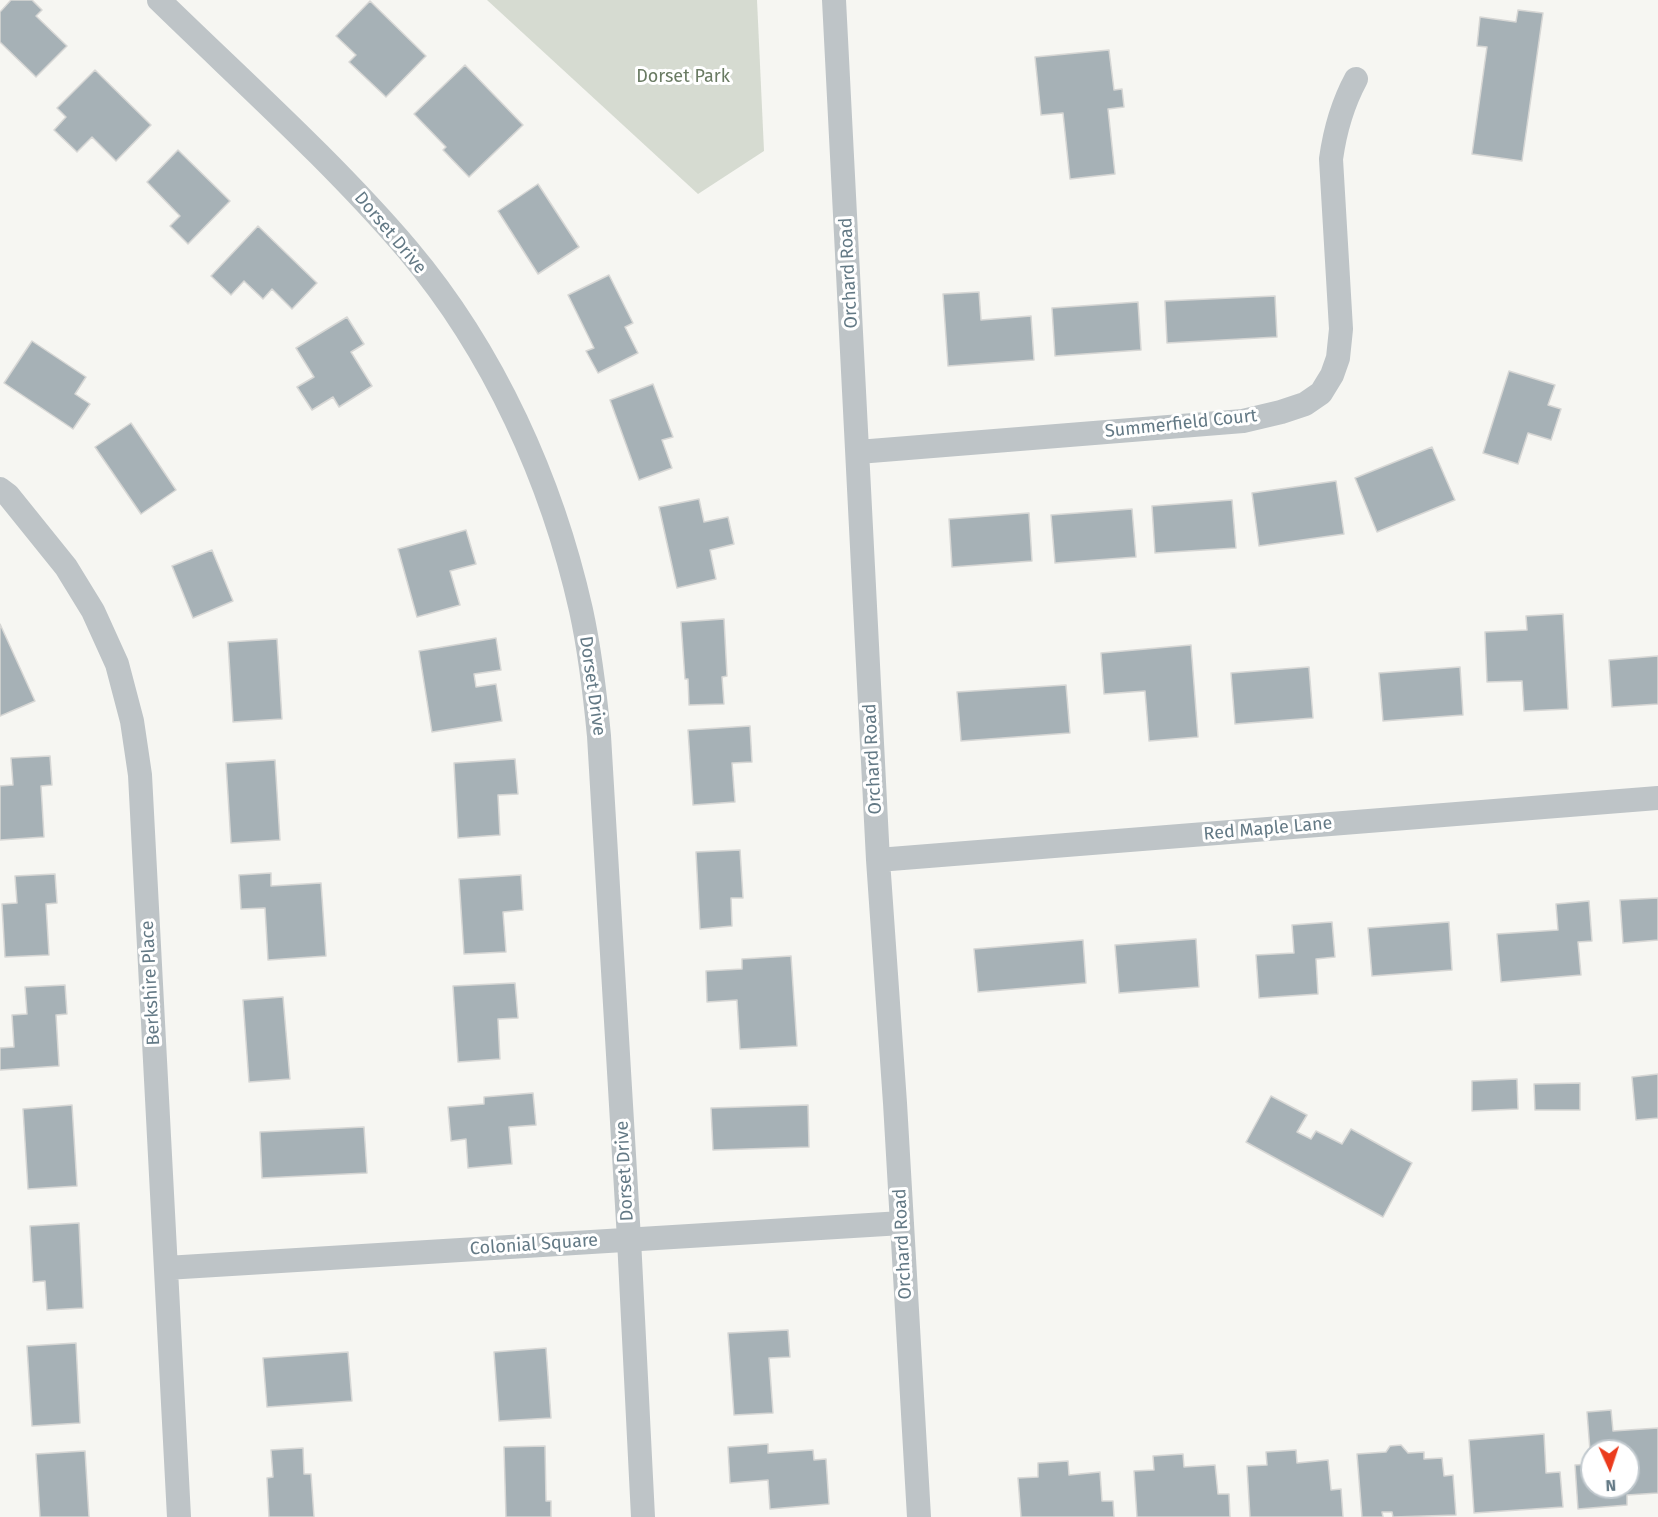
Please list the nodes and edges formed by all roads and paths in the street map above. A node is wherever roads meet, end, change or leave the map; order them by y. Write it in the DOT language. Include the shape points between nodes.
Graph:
graph roads {
  1 [pos="159,0"];
  2 [pos="834,0"];
  3 [pos="1356,79"];
  4 [pos="858,452"];
  5 [pos="0,489"];
  6 [pos="1658,798"];
  7 [pos="878,860"];
  8 [pos="902,1223"];
  9 [pos="629,1239"];
  10 [pos="166,1268"];
  11 [pos="179,1517"];
  12 [pos="643,1517"];
  13 [pos="919,1517"];
  1 -- 9 [label="street, Dorset Drive" via="349,185 409,252 468,334 500,391 526,442 551,507 582,612 593,674"];
  2 -- 4 [label="street, Orchard Road"];
  3 -- 4 [label="street, Summerfield Court" via="1343,103 1331,159 1341,329 1338,358 1321,393 1305,404 1243,421"];
  4 -- 7 [label="street, Orchard Road"];
  5 -- 10 [label="street, Berkshire Place" via="66,567 93,610 117,664 132,721 140,775"];
  6 -- 7 [label="street, Red Maple Lane"];
  7 -- 8 [label="street, Orchard Road"];
  8 -- 9 [label="street, Colonial Square"];
  8 -- 13 [label="street, Orchard Road"];
  9 -- 10 [label="street, Colonial Square"];
  9 -- 12 [label="street, Dorset Drive"];
  10 -- 11 [label="street, Berkshire Place"];
}
